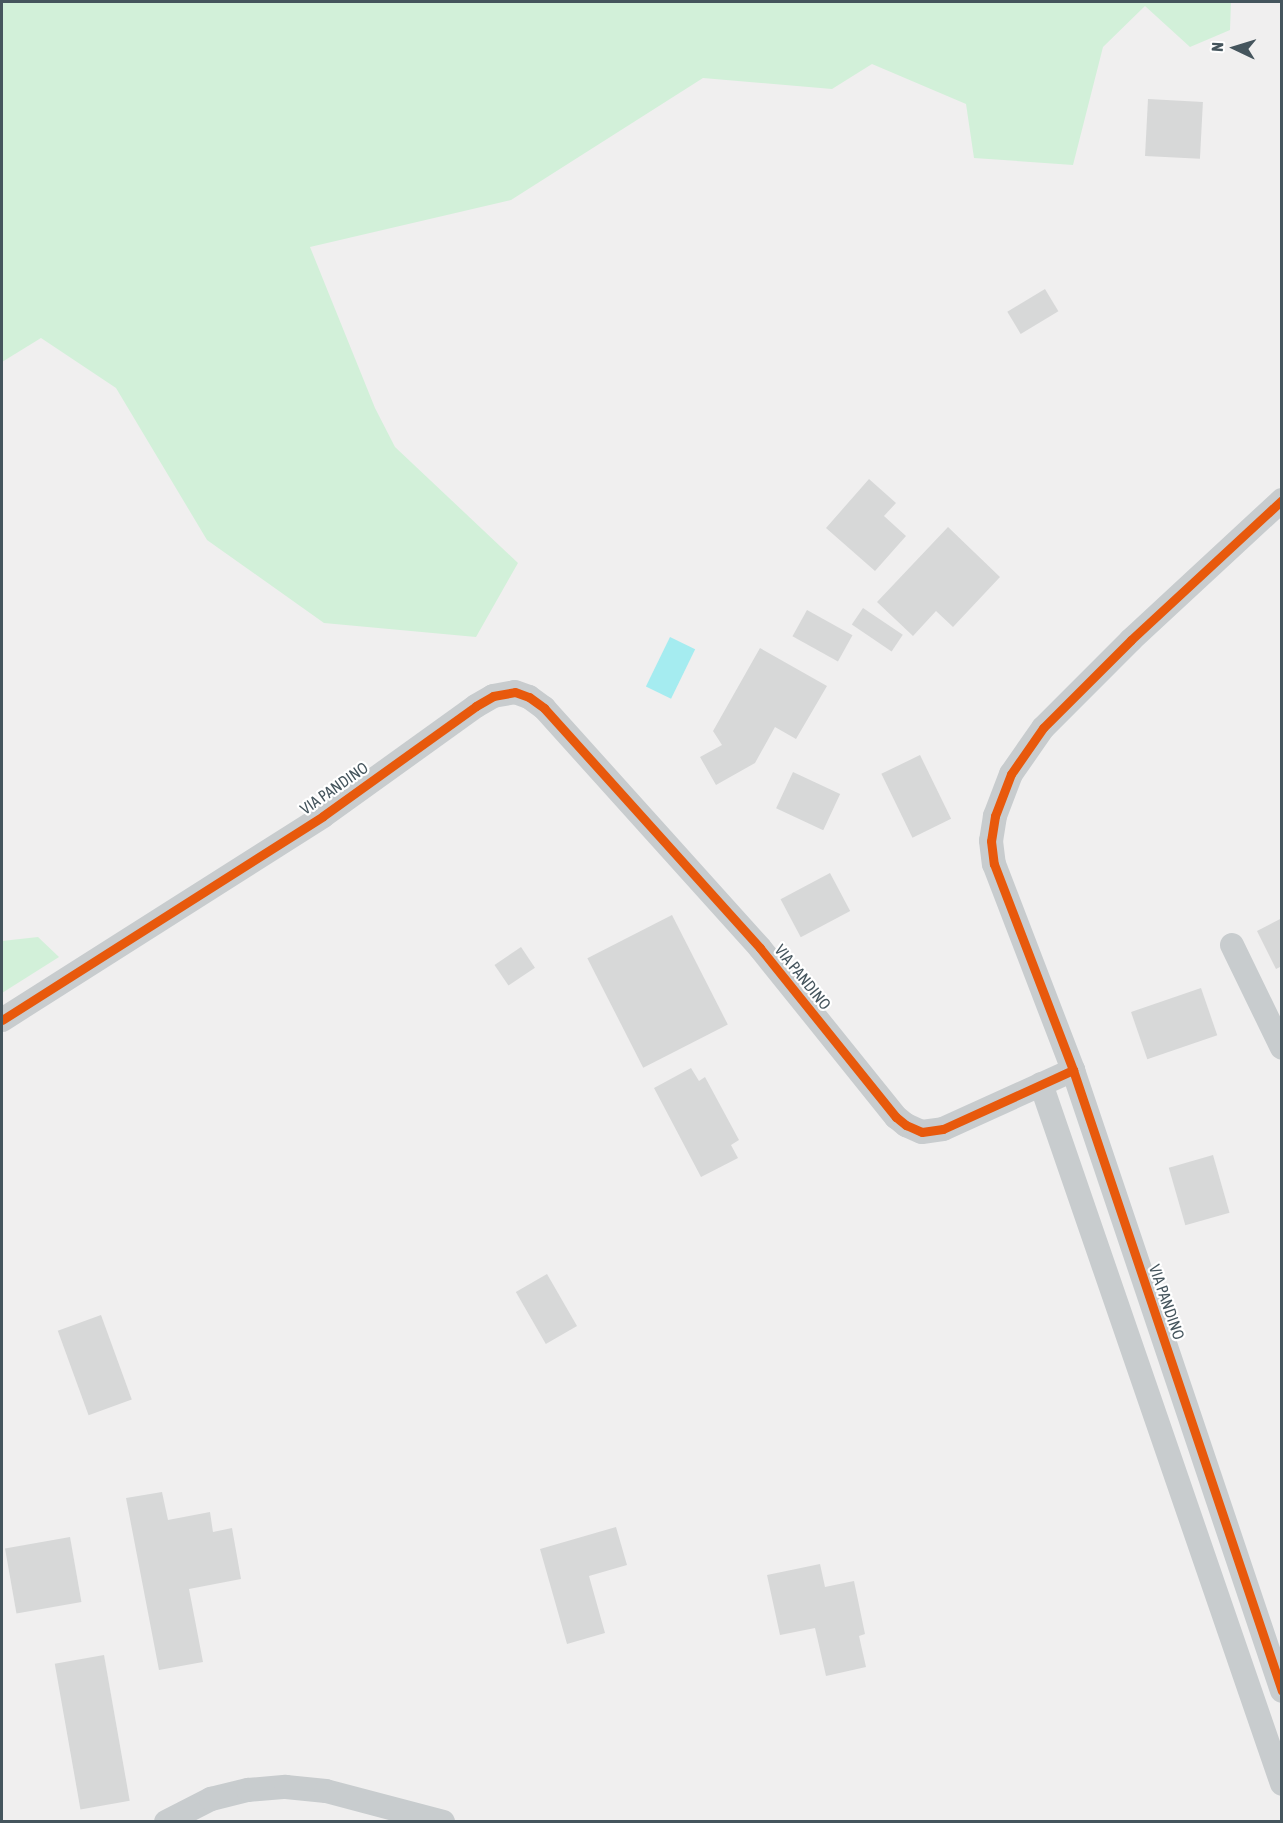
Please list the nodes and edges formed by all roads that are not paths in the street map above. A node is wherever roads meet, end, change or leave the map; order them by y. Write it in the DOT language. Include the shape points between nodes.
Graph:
graph roads {
  1 [pos="1281,500"];
  2 [pos="1232,945"];
  3 [pos="2,1020"];
  4 [pos="1281,1048"];
  5 [pos="1073,1070"];
  6 [pos="1041,1084"];
  7 [pos="1281,1691"];
  8 [pos="1281,1784"];
  9 [pos="166,1821"];
  10 [pos="443,1821"];
  1 -- 5 [label="street" via="1043,728 1002,794 992,828 994,864"];
  2 -- 4 [label="street"];
  3 -- 6 [label="street, VIA PANDINO" via="322,816 476,706 493,696 514,692 544,708 760,948 906,1125 922,1132 943,1129"];
  5 -- 6 [label="street, VIA PANDINO"];
  5 -- 7 [label="street, VIA PANDINO"];
  6 -- 8 [label="street"];
  9 -- 10 [label="street" via="211,1799 285,1787 337,1794"];
}
